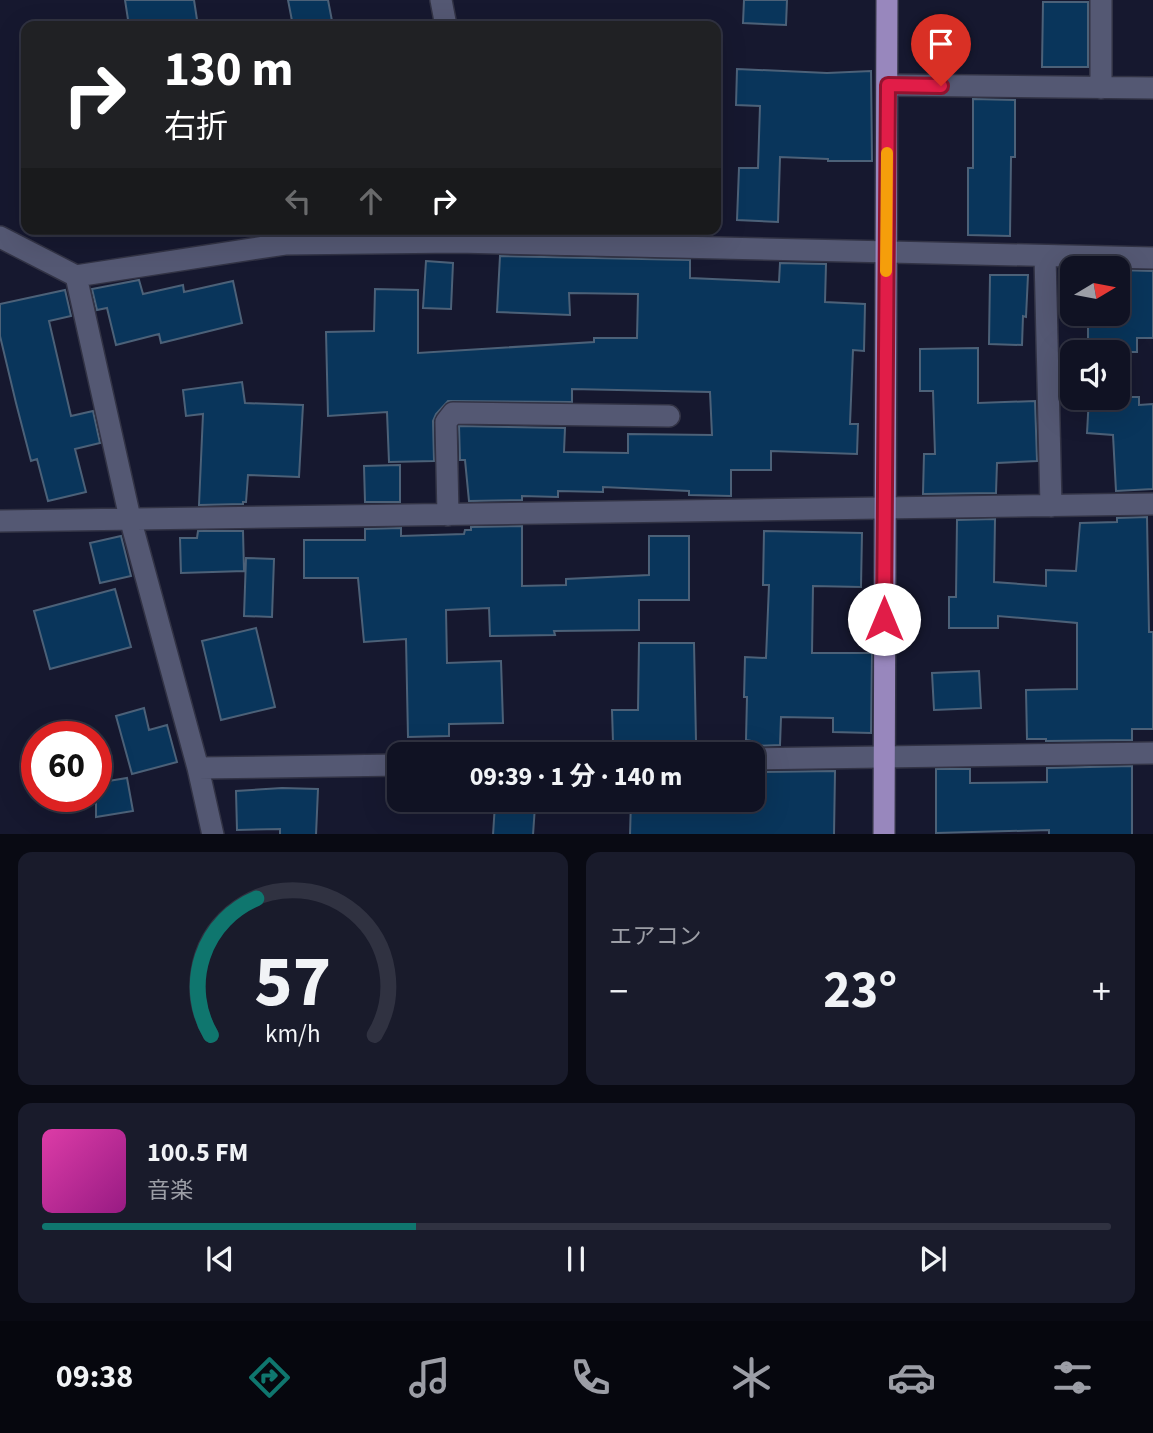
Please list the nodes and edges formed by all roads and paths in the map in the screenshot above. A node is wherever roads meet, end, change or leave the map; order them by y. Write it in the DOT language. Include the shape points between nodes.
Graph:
graph roads {
  1 [pos="441,0"];
  2 [pos="887,0"];
  3 [pos="1101,0"];
  4 [pos="445,21"];
  5 [pos="888,85"];
  6 [pos="1101,88"];
  7 [pos="1153,89"];
  8 [pos="458,236"];
  9 [pos="0,237"];
  10 [pos="686,239"];
  11 [pos="886,252"];
  12 [pos="1045,256"];
  13 [pos="1153,258"];
  14 [pos="76,276"];
  15 [pos="669,416"];
  16 [pos="1153,504"];
  17 [pos="1051,506"];
  18 [pos="884,509"];
  19 [pos="448,515"];
  20 [pos="130,518"];
  21 [pos="0,522"];
  22 [pos="1153,753"];
  23 [pos="885,757"];
  24 [pos="765,759"];
  25 [pos="387,765"];
  26 [pos="198,768"];
  27 [pos="213,834"];
  28 [pos="884,834"];
  1 -- 4 [label="lane"];
  2 -- 5 [label="main road"];
  3 -- 6 [label="lane"];
  5 -- 6 [label="lane"];
  5 -- 11 [label="main road"];
  6 -- 7 [label="lane"];
  8 -- 10 [label="lane"];
  8 -- 14 [label="lane" via="285,244"];
  9 -- 14 [label="lane"];
  10 -- 11 [label="lane"];
  11 -- 12 [label="lane"];
  11 -- 18 [label="main road"];
  12 -- 13 [label="lane"];
  12 -- 17 [label="lane"];
  14 -- 20 [label="lane"];
  15 -- 19 [label="lane" via="453,413 446,422"];
  16 -- 17 [label="lane"];
  17 -- 18 [label="lane"];
  18 -- 19 [label="lane"];
  18 -- 23 [label="main road"];
  19 -- 20 [label="lane"];
  20 -- 21 [label="lane"];
  20 -- 26 [label="lane"];
  22 -- 23 [label="lane"];
  23 -- 24 [label="lane"];
  23 -- 28 [label="main road"];
  25 -- 26 [label="lane"];
  26 -- 27 [label="lane"];
}
